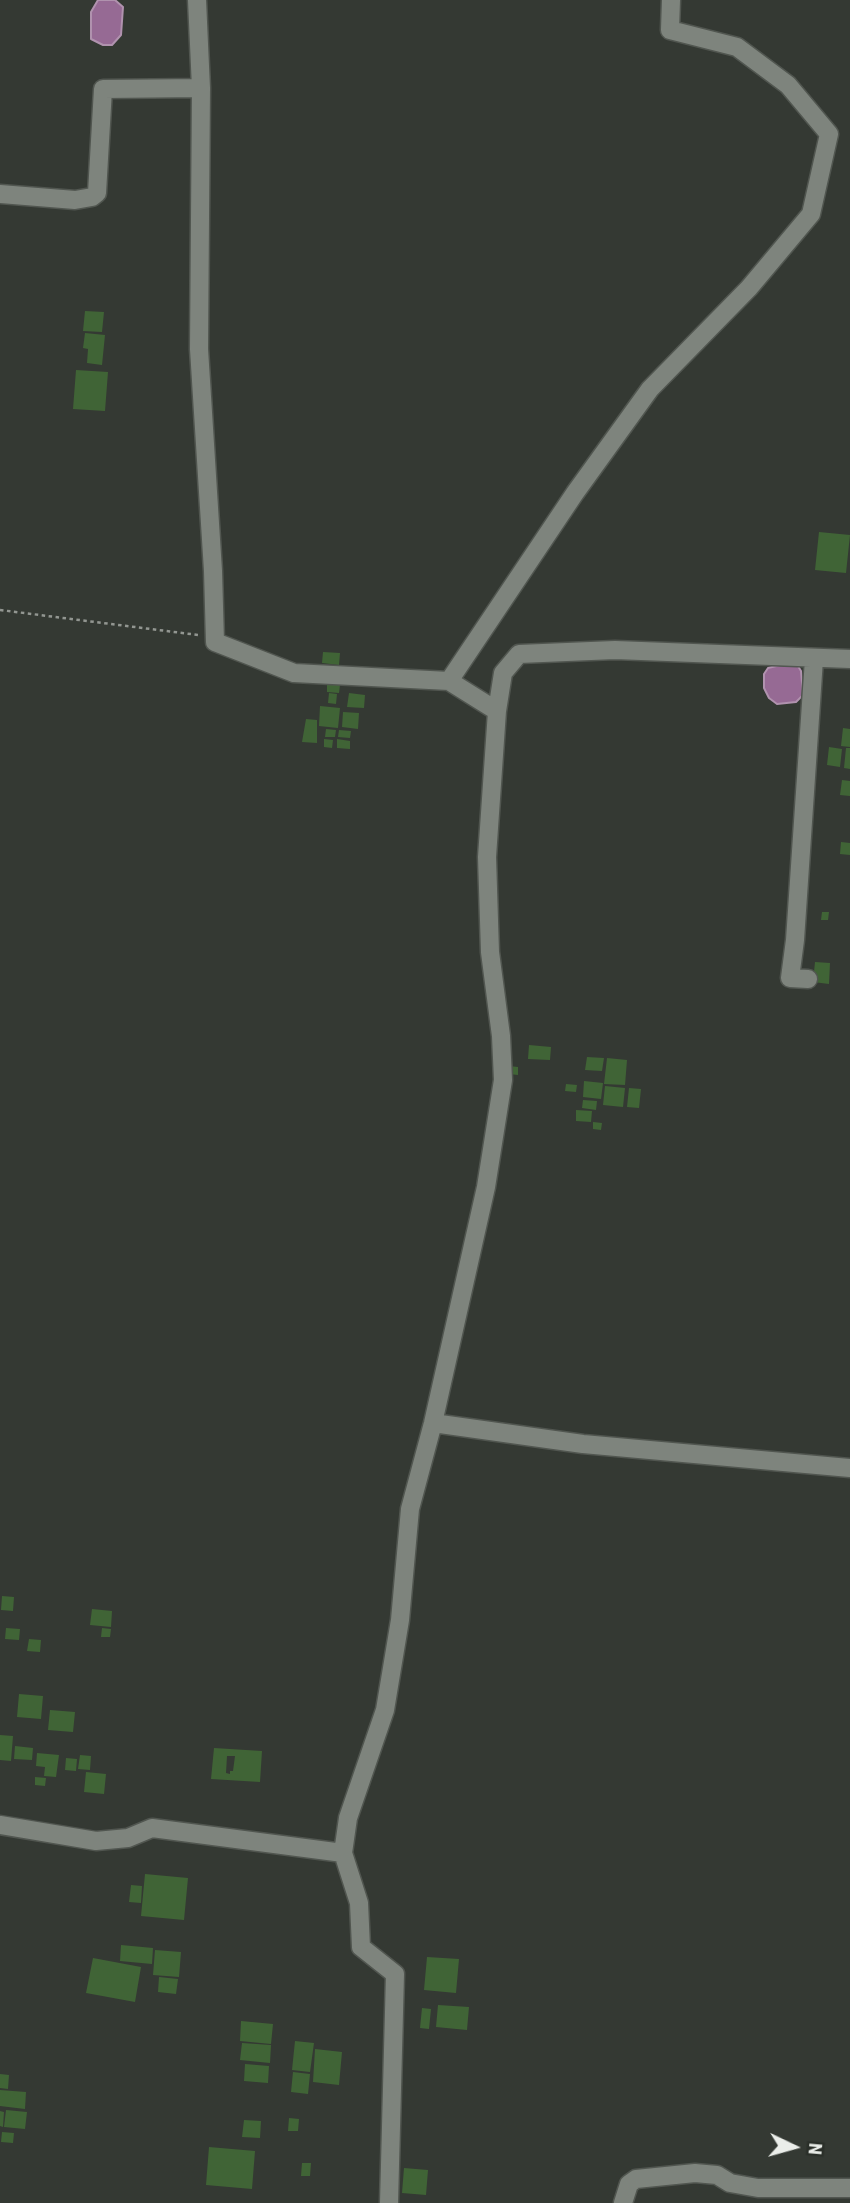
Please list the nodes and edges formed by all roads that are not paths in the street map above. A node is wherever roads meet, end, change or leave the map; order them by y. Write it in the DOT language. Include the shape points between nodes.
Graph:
graph roads {
  1 [pos="197,0"];
  2 [pos="671,0"];
  3 [pos="201,88"];
  4 [pos="0,194"];
  5 [pos="814,659"];
  6 [pos="850,659"];
  7 [pos="449,681"];
  8 [pos="497,711"];
  9 [pos="808,979"];
  10 [pos="433,1423"];
  11 [pos="850,1468"];
  12 [pos="0,1825"];
  13 [pos="343,1853"];
  14 [pos="850,2188"];
  15 [pos="388,2203"];
  16 [pos="623,2203"];
  1 -- 3 [label="street"];
  2 -- 7 [label="street" via="670,30 737,47 788,85 829,134 811,214 749,288 650,390"];
  3 -- 4 [label="street" via="103,89 97,193 92,197 75,200"];
  3 -- 7 [label="street" via="200,349 215,642 294,673"];
  5 -- 6 [label="street"];
  5 -- 8 [label="street" via="615,650 519,654 503,673"];
  5 -- 9 [label="street" via="790,978"];
  7 -- 8 [label="street"];
  8 -- 10 [label="street" via="487,858 490,952 503,1080 486,1187"];
  10 -- 11 [label="street" via="583,1444"];
  10 -- 13 [label="street" via="410,1508 400,1620 385,1710 348,1818"];
  12 -- 13 [label="street" via="96,1841 128,1838 152,1828"];
  13 -- 15 [label="street" via="359,1903 361,1947 395,1974"];
  14 -- 16 [label="street" via="758,2189 695,2173 636,2179 629,2184"];
}
